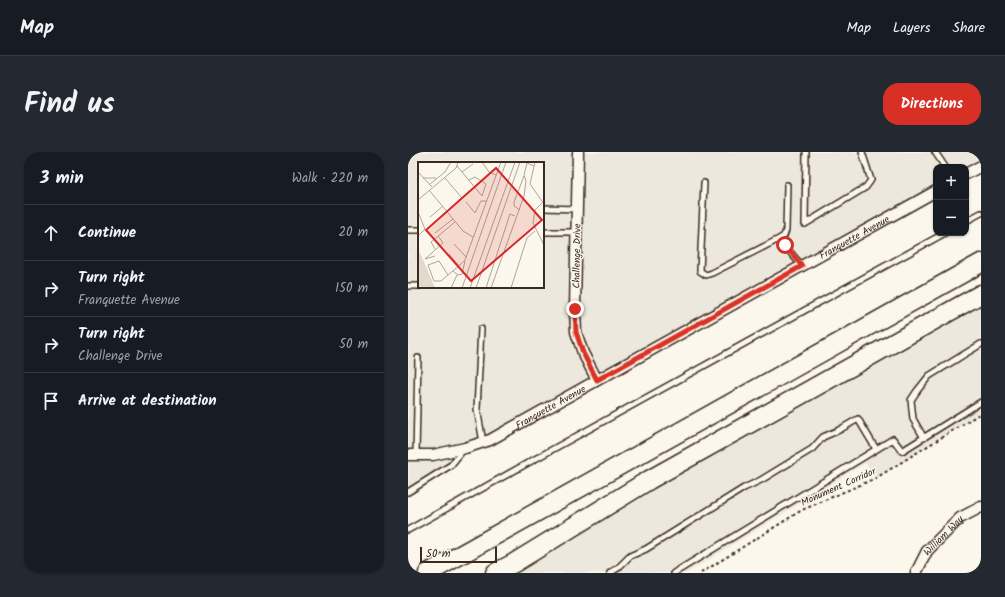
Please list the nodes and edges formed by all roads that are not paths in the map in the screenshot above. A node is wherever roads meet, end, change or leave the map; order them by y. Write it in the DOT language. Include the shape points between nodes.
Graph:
graph roads {
  1 [pos="578,152"];
  2 [pos="806,152"];
  3 [pos="862,152"];
  4 [pos="935,152"];
  5 [pos="943,164"];
  6 [pos="981,166"];
  7 [pos="969,172"];
  8 [pos="704,183"];
  9 [pos="787,185"];
  10 [pos="933,193"];
  11 [pos="544,208"];
  12 [pos="577,209"];
  13 [pos="981,213"];
  14 [pos="969,219"];
  15 [pos="544,232"];
  16 [pos="576,232"];
  17 [pos="939,236"];
  18 [pos="779,239"];
  19 [pos="981,261"];
  20 [pos="802,266"];
  21 [pos="979,295"];
  22 [pos="481,330"];
  23 [pos="981,344"];
  24 [pos="418,358"];
  25 [pos="597,380"];
  26 [pos="981,402"];
  27 [pos="924,438"];
  28 [pos="483,443"];
  29 [pos="465,448"];
  30 [pos="876,449"];
  31 [pos="412,455"];
  32 [pos="408,492"];
  33 [pos="981,507"];
  34 [pos="408,530"];
  35 [pos="428,573"];
  36 [pos="495,573"];
  37 [pos="610,573"];
  38 [pos="674,573"];
  39 [pos="916,573"];
  1 -- 12 [label="street, Challenge Drive"];
  2 -- 3 [label="lane" via="805,224 869,184 871,180"];
  4 -- 5 [label="lane"];
  6 -- 7 [label="street"];
  8 -- 18 [label="lane" via="700,270 706,275"];
  9 -- 18 [label="lane" via="786,230 784,236"];
  10 -- 20 [label="street, Franquette Avenue"];
  11 -- 12 [label="lane"];
  12 -- 16 [label="street, Challenge Drive"];
  13 -- 14 [label="lane"];
  15 -- 16 [label="lane"];
  16 -- 25 [label="street, Challenge Drive" via="576,332 583,353"];
  17 -- 34 [label="lane"];
  18 -- 20 [label="lane"];
  19 -- 35 [label="highway"];
  20 -- 25 [label="street, Franquette Avenue"];
  21 -- 36 [label="highway" via="649,480"];
  22 -- 28 [label="lane" via="477,409"];
  23 -- 27 [label="lane" via="929,376 911,400 913,419"];
  24 -- 31 [label="lane"];
  25 -- 28 [label="street, Franquette Avenue"];
  26 -- 27 [label="lane"];
  27 -- 30 [label="lane" via="902,451 894,439"];
  28 -- 29 [label="street, Franquette Avenue"];
  29 -- 31 [label="street, Franquette Avenue" via="433,455"];
  29 -- 32 [label="lane" via="451,464"];
  30 -- 37 [label="lane" via="858,418 823,437 812,449 761,480 630,556"];
  30 -- 38 [label="lane"];
  33 -- 39 [label="street, William Way" via="960,518 927,551"];
}
